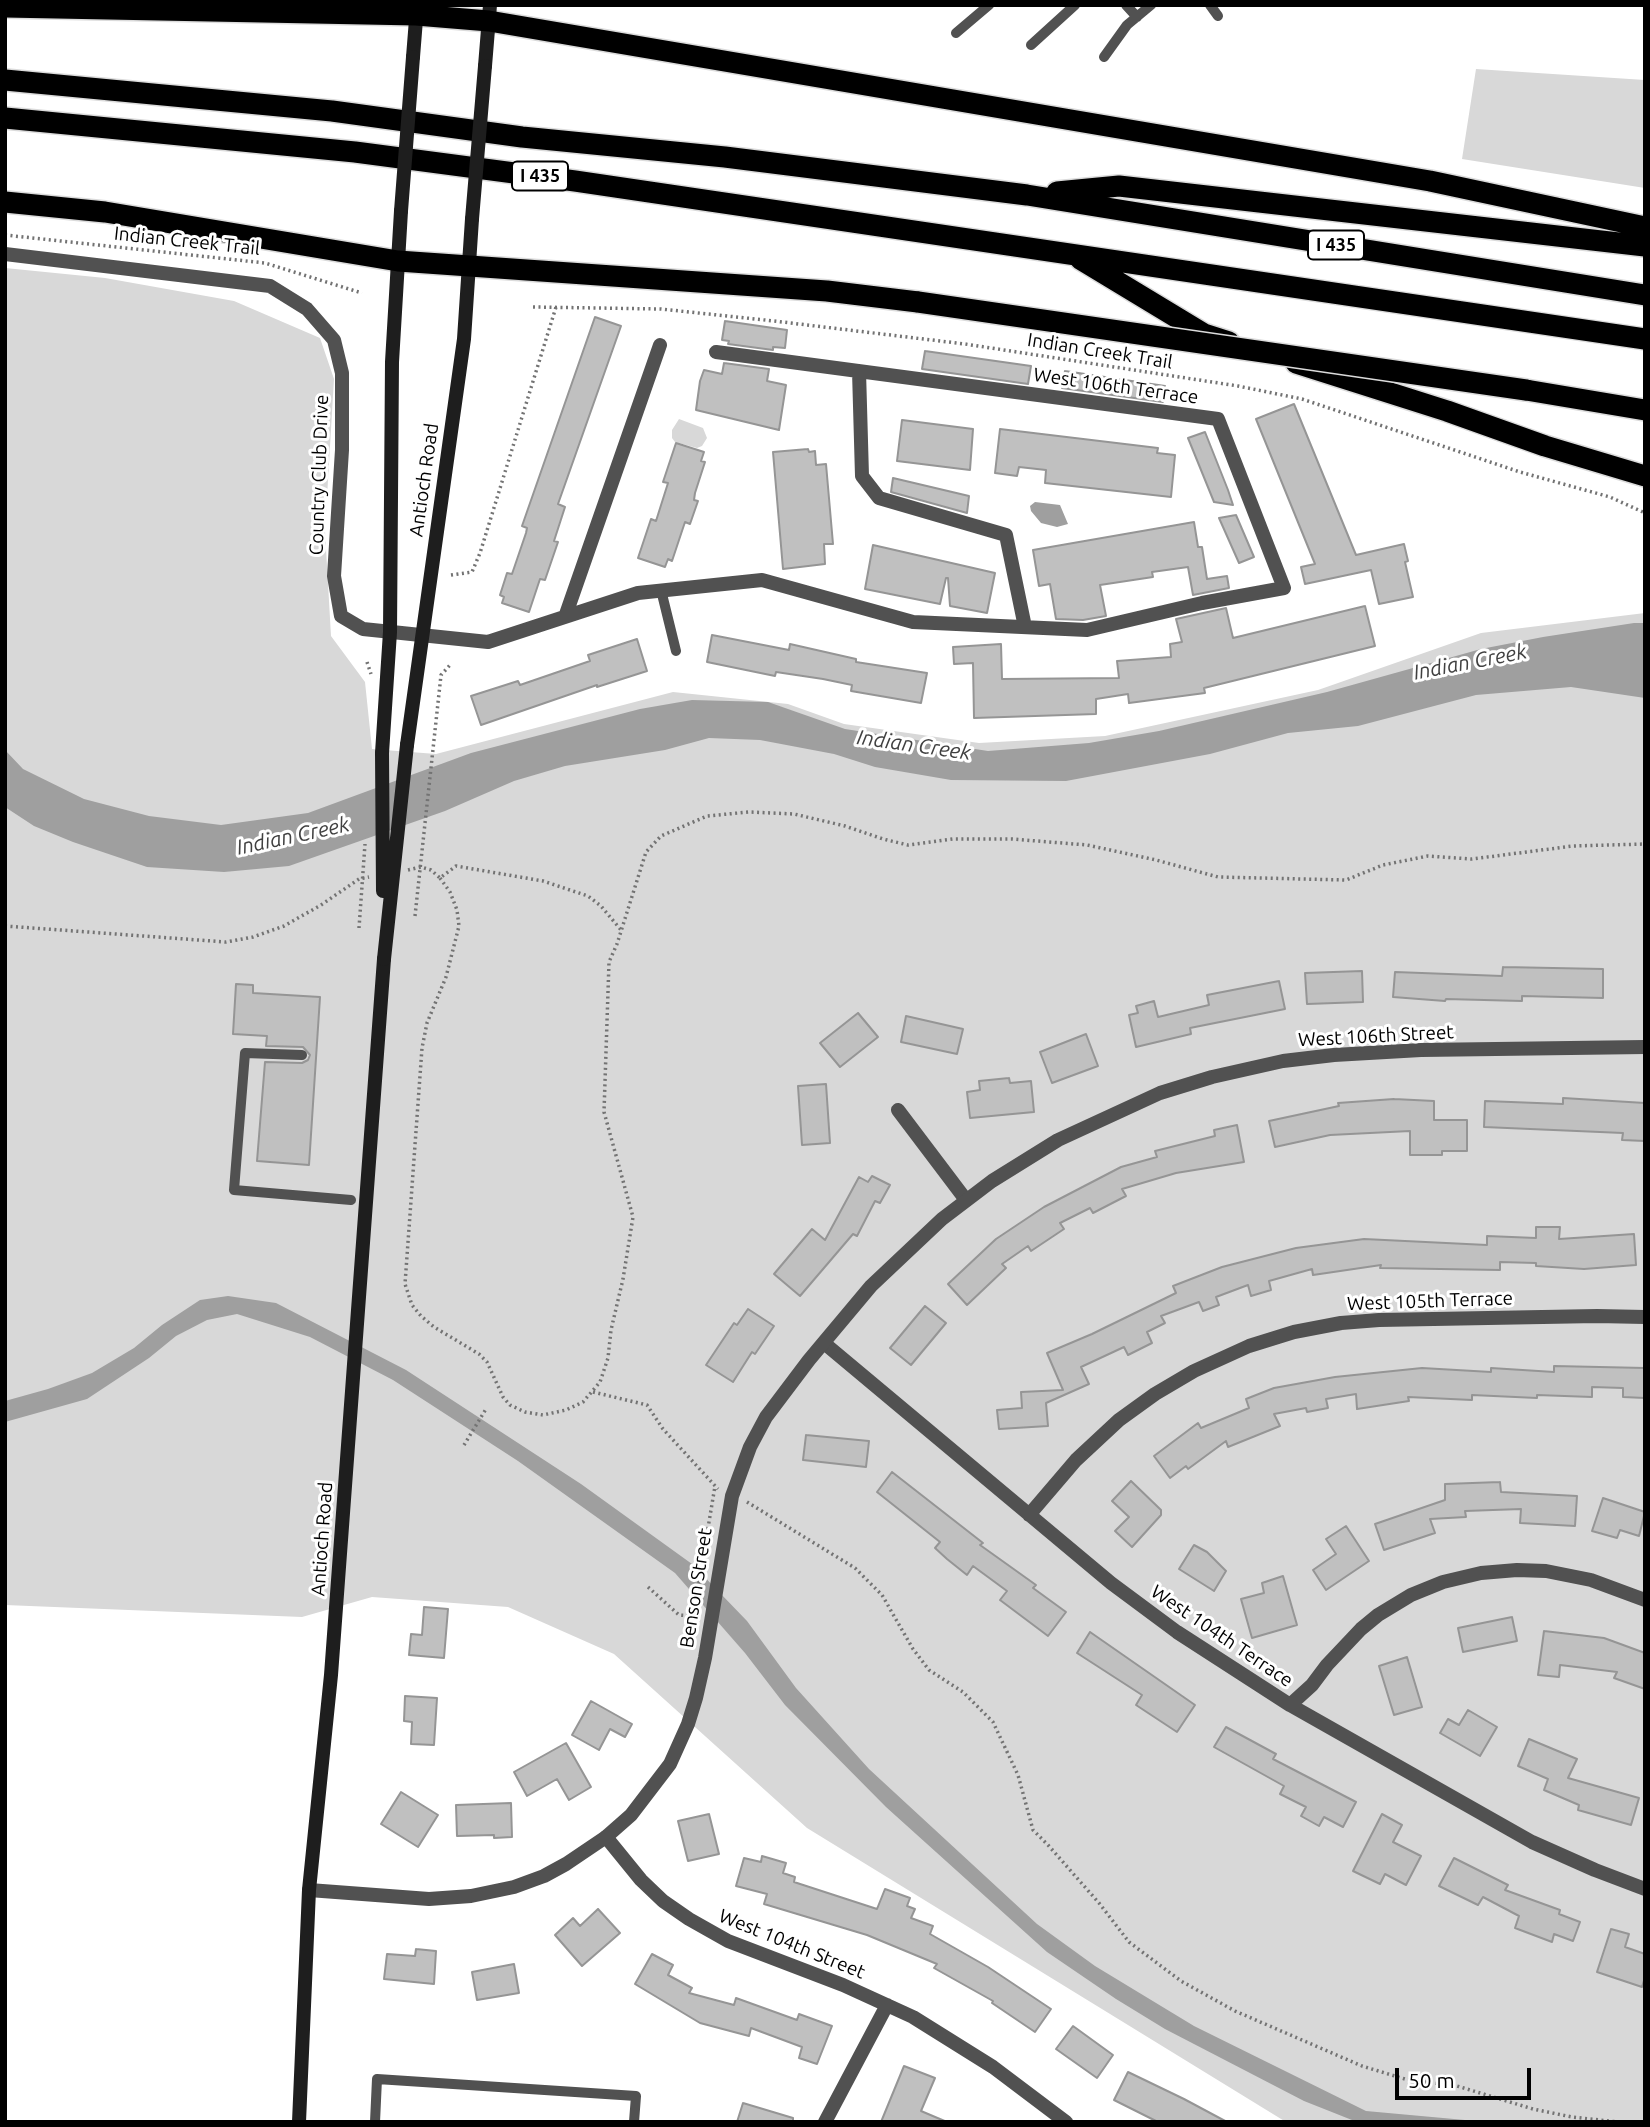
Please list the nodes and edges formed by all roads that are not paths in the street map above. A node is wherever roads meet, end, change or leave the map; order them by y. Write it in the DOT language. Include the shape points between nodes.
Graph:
graph roads {
  1 [pos="989,5"];
  2 [pos="1075,5"];
  3 [pos="1126,5"];
  4 [pos="1151,5"];
  5 [pos="1210,5"];
  6 [pos="5,7"];
  7 [pos="416,10"];
  8 [pos="489,13"];
  9 [pos="1218,16"];
  10 [pos="1137,17"];
  11 [pos="956,33"];
  12 [pos="1031,45"];
  13 [pos="1104,57"];
  14 [pos="5,80"];
  15 [pos="5,118"];
  16 [pos="1027,195"];
  17 [pos="5,202"];
  18 [pos="1645,227"];
  19 [pos="1645,246"];
  20 [pos="5,254"];
  21 [pos="1072,254"];
  22 [pos="398,261"];
  23 [pos="469,267"];
  24 [pos="1645,295"];
  25 [pos="1645,339"];
  26 [pos="660,345"];
  27 [pos="716,352"];
  28 [pos="859,371"];
  29 [pos="1645,410"];
  30 [pos="1645,476"];
  31 [pos="661,590"];
  32 [pos="565,617"];
  33 [pos="1025,627"];
  34 [pos="390,632"];
  35 [pos="421,635"];
  36 [pos="676,651"];
  37 [pos="384,959"];
  38 [pos="1645,1047"];
  39 [pos="302,1055"];
  40 [pos="898,1110"];
  41 [pos="351,1200"];
  42 [pos="966,1200"];
  43 [pos="1645,1317"];
  44 [pos="824,1343"];
  45 [pos="1029,1515"];
  46 [pos="1645,1600"];
  47 [pos="1290,1705"];
  48 [pos="606,1837"];
  49 [pos="309,1889"];
  50 [pos="1645,1889"];
  51 [pos="887,2005"];
  52 [pos="299,2122"];
  53 [pos="375,2122"];
  54 [pos="634,2122"];
  55 [pos="825,2122"];
  56 [pos="1066,2122"];
  1 -- 11 [label="lane"];
  2 -- 12 [label="lane"];
  3 -- 10 [label="lane"];
  4 -- 10 [label="lane"];
  5 -- 9 [label="lane"];
  6 -- 7 [label="highway"];
  7 -- 8 [label="highway"];
  7 -- 22 [label="main road, Antioch Road, bridge"];
  8 -- 18 [label="highway" via="1430,181"];
  8 -- 23 [label="main road, Antioch Road, bridge"];
  10 -- 13 [label="lane"];
  14 -- 16 [label="highway, I 435" via="332,111"];
  15 -- 21 [label="highway, I 435" via="355,152"];
  16 -- 19 [label="highway" via="1119,186"];
  16 -- 24 [label="highway, I 435"];
  17 -- 22 [label="highway" via="105,212"];
  20 -- 34 [label="street, Country Club Drive" via="270,286 307,309 334,340 342,373 334,576 341,615 363,629"];
  21 -- 25 [label="highway, I 435"];
  21 -- 30 [label="highway" via="1204,334"];
  22 -- 23 [label="highway"];
  22 -- 34 [label="main road, Antioch Road" via="390,416"];
  23 -- 29 [label="highway, bridge" via="827,291 918,302"];
  23 -- 35 [label="main road, Antioch Road" via="464,339"];
  26 -- 32 [label="street"];
  27 -- 28 [label="street, West 106th Terrace"];
  28 -- 33 [label="street" via="862,476 878,498 1006,536"];
  28 -- 33 [label="street, West 106th Terrace" via="1218,419 1284,588 1087,630"];
  31 -- 32 [label="street, West 106th Terrace"];
  31 -- 33 [label="street, West 106th Terrace" via="762,580 914,622"];
  31 -- 36 [label="lane"];
  32 -- 35 [label="street, West 106th Terrace" via="488,642"];
  34 -- 35 [label="street, West 106th Terrace"];
  34 -- 37 [label="main road, Antioch Road, bridge" via="382,753"];
  35 -- 37 [label="main road, Antioch Road, bridge"];
  37 -- 49 [label="main road, Antioch Road" via="331,1675"];
  38 -- 42 [label="street, West 106th Street" via="1422,1050 1283,1061 1160,1093 1112,1114 1058,1140"];
  39 -- 41 [label="lane" via="245,1053 234,1190"];
  40 -- 42 [label="street"];
  42 -- 44 [label="street, West 106th Street" via="871,1286"];
  43 -- 45 [label="street, West 105th Terrace" via="1379,1320 1294,1332 1249,1346 1194,1371 1119,1420 1076,1460"];
  44 -- 45 [label="street, West 104th Terrace"];
  44 -- 48 [label="street, Benson Street" via="766,1417 732,1496 705,1658 688,1724 658,1782"];
  45 -- 47 [label="street, West 104th Terrace" via="1177,1632"];
  46 -- 47 [label="street" via="1591,1580 1546,1571 1481,1573 1443,1583 1378,1615"];
  47 -- 50 [label="street, West 104th Terrace" via="1532,1842"];
  48 -- 49 [label="street" via="544,1876 471,1896 429,1899"];
  48 -- 51 [label="street, West 104th Street" via="641,1880 689,1919 728,1941"];
  49 -- 52 [label="main road, Antioch Road"];
  51 -- 55 [label="street"];
  51 -- 56 [label="street, West 104th Street" via="981,2059"];
  53 -- 54 [label="lane" via="377,2079 636,2096"];
}
